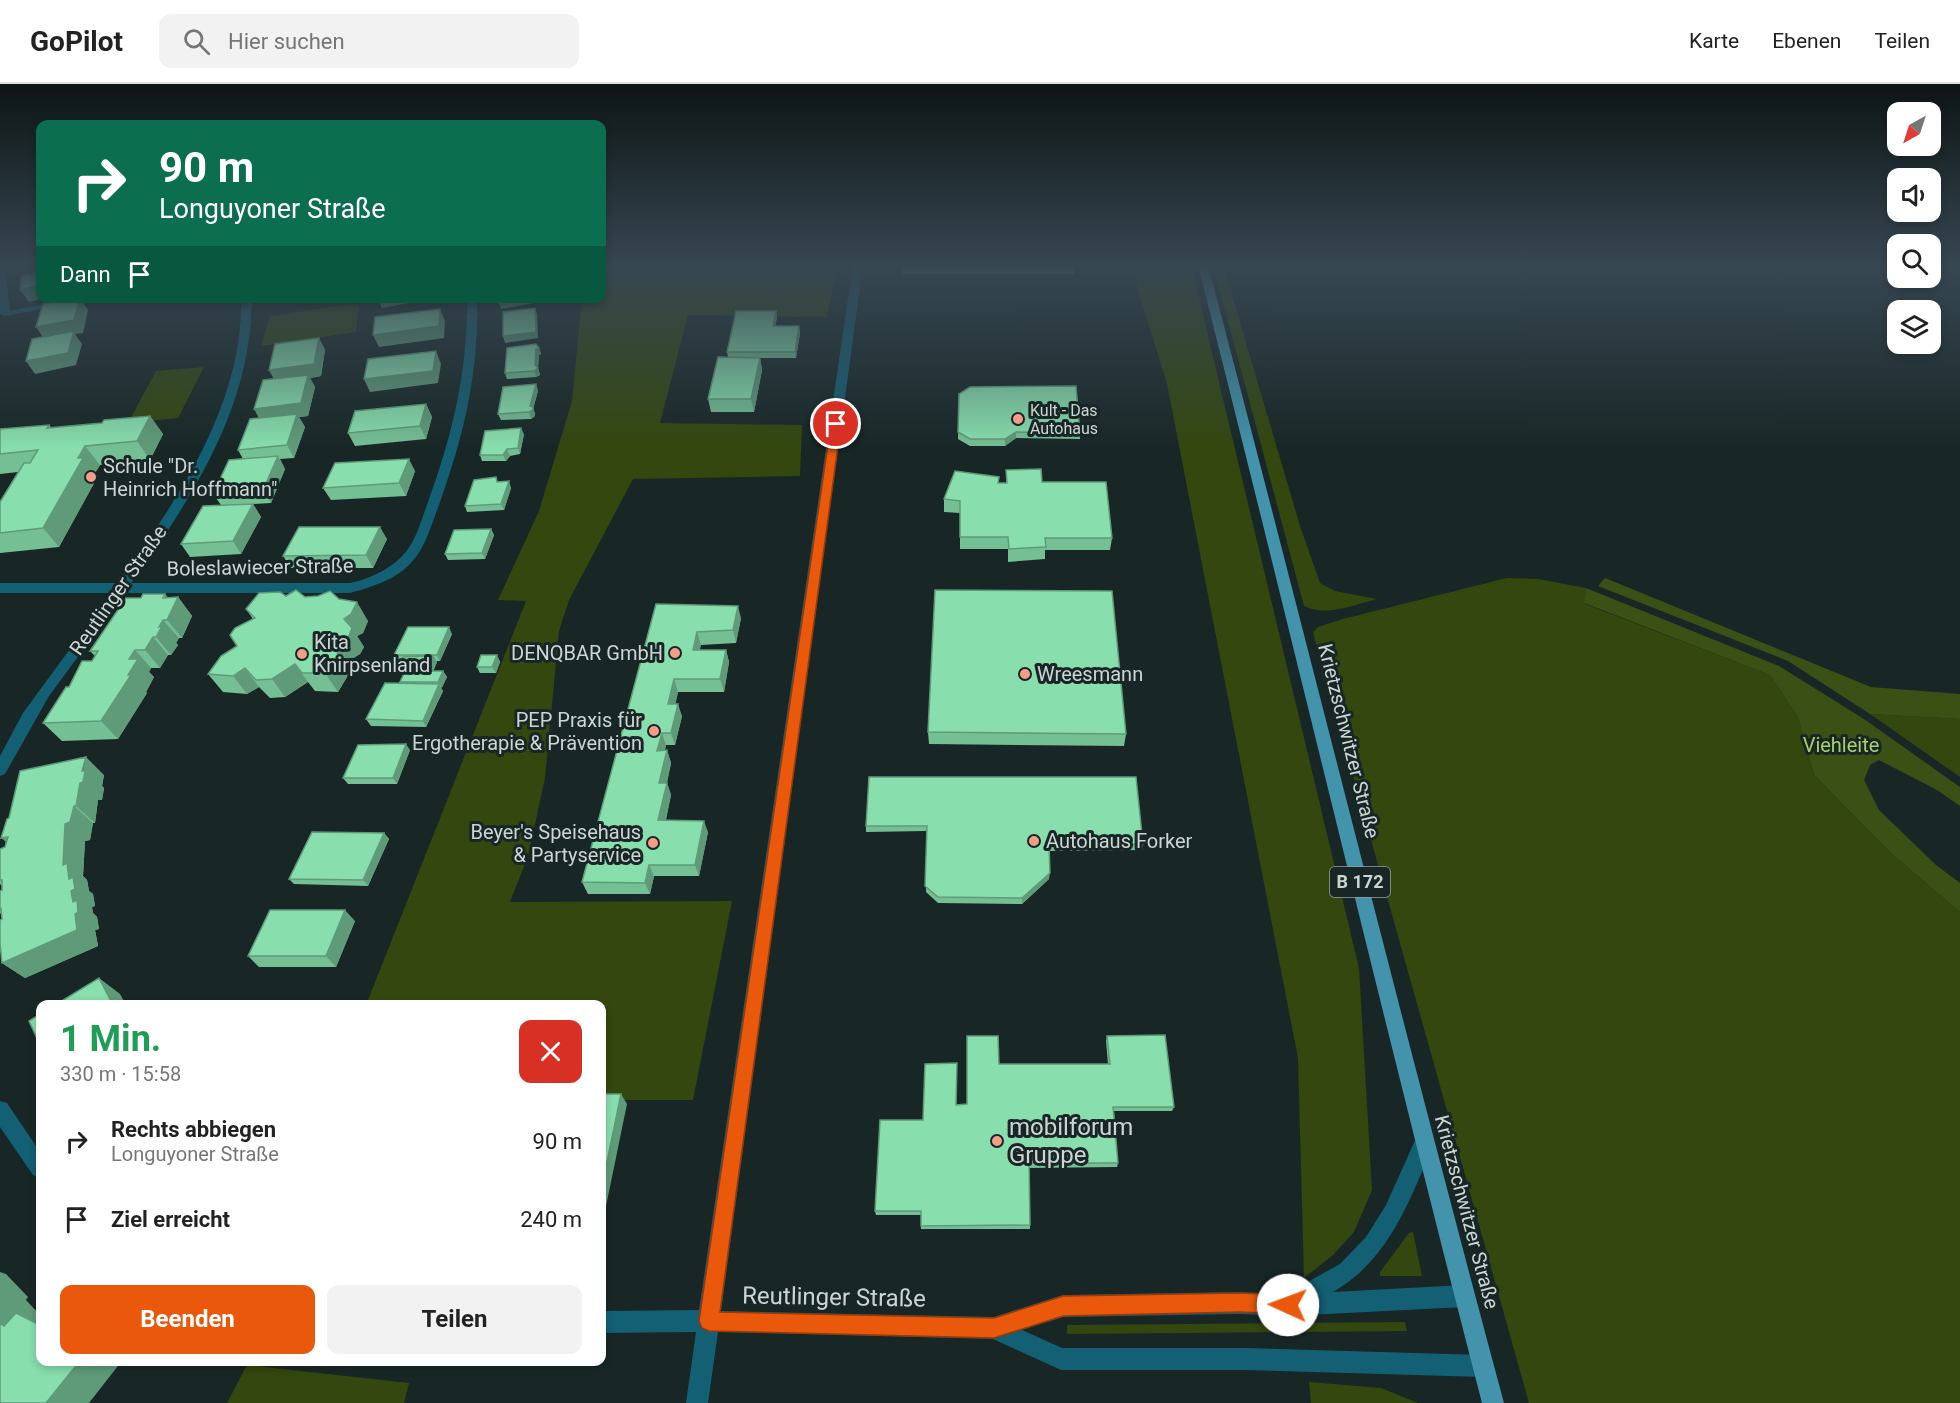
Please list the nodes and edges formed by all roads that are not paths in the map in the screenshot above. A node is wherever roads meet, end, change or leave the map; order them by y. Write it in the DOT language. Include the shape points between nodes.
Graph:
graph roads {
  1 [pos="246,327"];
  2 [pos="473,327"];
  3 [pos="849,327"];
  4 [pos="1219,327"];
  5 [pos="0,588"];
  6 [pos="121,588"];
  7 [pos="0,770"];
  8 [pos="0,1110"];
  9 [pos="1424,1143"];
  10 [pos="36,1162"];
  11 [pos="1464,1296"];
  12 [pos="1288,1305"];
  13 [pos="709,1321"];
  14 [pos="606,1322"];
  15 [pos="994,1328"];
  16 [pos="1484,1366"];
  17 [pos="697,1403"];
  18 [pos="1493,1403"];
  1 -- 6 [label="street, Reutlinger Straße" via="224,414 182,497"];
  2 -- 6 [label="street, Boleslawiecer Straße" via="467,397 453,451 418,543 411,557 398,568 350,588"];
  3 -- 13 [label="street"];
  4 -- 9 [label="main road, Krietzschwitzer Straße / B 172"];
  5 -- 6 [label="street, Boleslawiecer Straße"];
  6 -- 7 [label="street, Reutlinger Straße" via="33,709"];
  8 -- 10 [label="street"];
  9 -- 11 [label="main road, Krietzschwitzer Straße / B 172"];
  9 -- 12 [label="street" via="1392,1213 1372,1245 1347,1271"];
  11 -- 12 [label="street, Reutlinger Straße"];
  11 -- 16 [label="main road, Krietzschwitzer Straße / B 172"];
  12 -- 15 [label="street, Reutlinger Straße" via="1063,1306"];
  13 -- 14 [label="street, Reutlinger Straße"];
  13 -- 15 [label="street, Reutlinger Straße"];
  13 -- 17 [label="street"];
  15 -- 16 [label="street, Reutlinger Straße" via="1061,1359 1245,1359"];
  16 -- 18 [label="main road, Krietzschwitzer Straße / B 172"];
}
